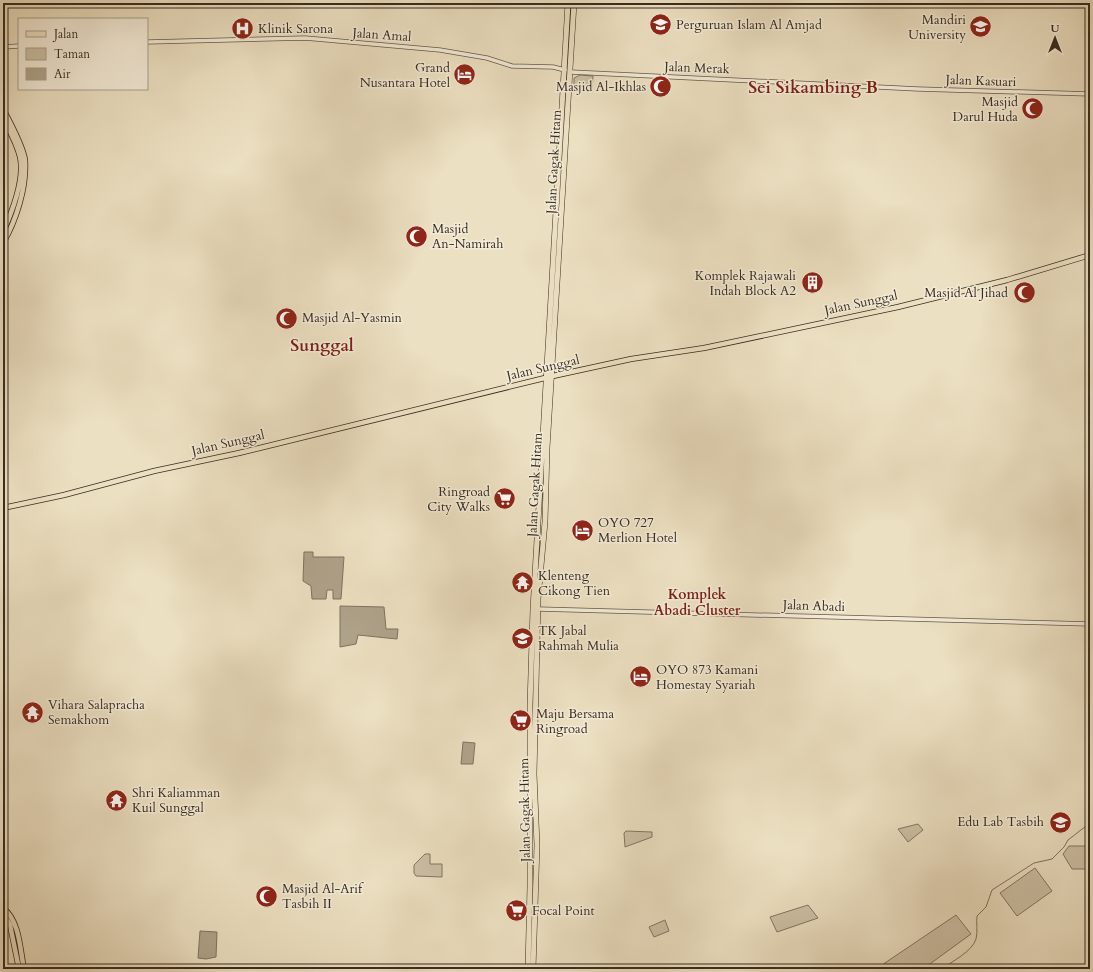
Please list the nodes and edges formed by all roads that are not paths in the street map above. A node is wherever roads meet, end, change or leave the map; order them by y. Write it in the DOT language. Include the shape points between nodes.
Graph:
graph roads {
  1 [pos="568,3"];
  2 [pos="574,3"];
  3 [pos="148,42"];
  4 [pos="18,46"];
  5 [pos="3,47"];
  6 [pos="565,70"];
  7 [pos="571,72"];
  8 [pos="871,86"];
  9 [pos="1090,94"];
  10 [pos="3,109"];
  11 [pos="3,118"];
  12 [pos="12,131"];
  13 [pos="561,188"];
  14 [pos="3,232"];
  15 [pos="3,243"];
  16 [pos="1090,255"];
  17 [pos="550,377"];
  18 [pos="3,508"];
  19 [pos="539,560"];
  20 [pos="538,609"];
  21 [pos="1090,624"];
  22 [pos="3,908"];
  23 [pos="3,913"];
  24 [pos="19,969"];
  25 [pos="24,969"];
  26 [pos="528,969"];
  27 [pos="533,969"];
  1 -- 6 [label="highway, Jalan Gagak Hitam"];
  2 -- 7 [label="highway, Jalan Gagak Hitam"];
  3 -- 6 [label="street, Jalan Amal" via="305,38 424,48 485,58 512,66 553,67"];
  4 -- 5 [label="street"];
  6 -- 13 [label="highway, Jalan Gagak Hitam"];
  7 -- 8 [label="street, Jalan Merak"];
  7 -- 13 [label="highway, Jalan Gagak Hitam"];
  8 -- 9 [label="street, Jalan Kasuari"];
  10 -- 12 [label="main road"];
  11 -- 12 [label="main road"];
  12 -- 14 [label="main road" via="20,157 20,167 15,204"];
  12 -- 15 [label="main road" via="23,154 24,171 20,204"];
  13 -- 17 [label="highway, Jalan Gagak Hitam"];
  16 -- 17 [label="main road, Jalan Sunggal" via="1007,280 898,307 725,344 632,359"];
  17 -- 18 [label="main road, Jalan Sunggal"];
  17 -- 19 [label="highway, Jalan Gagak Hitam"];
  19 -- 20 [label="highway, Jalan Gagak Hitam"];
  19 -- 26 [label="highway, Jalan Gagak Hitam" via="530,705"];
  20 -- 21 [label="street, Jalan Abadi"];
  20 -- 27 [label="highway, Jalan Gagak Hitam" via="534,774 537,845"];
  22 -- 25 [label="main road" via="16,928"];
  23 -- 24 [label="main road" via="10,925"];
}
